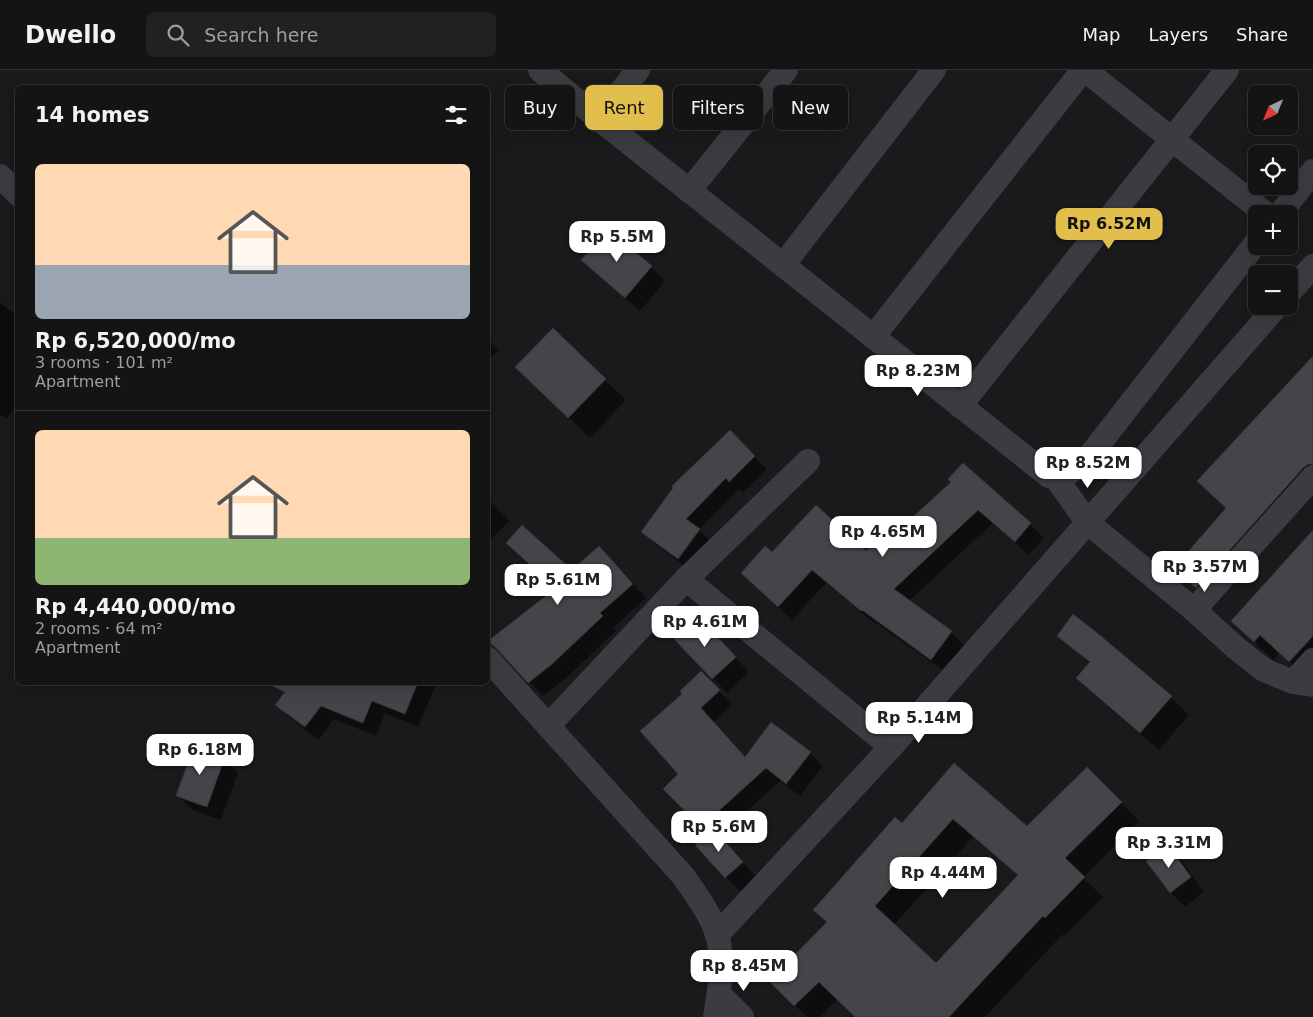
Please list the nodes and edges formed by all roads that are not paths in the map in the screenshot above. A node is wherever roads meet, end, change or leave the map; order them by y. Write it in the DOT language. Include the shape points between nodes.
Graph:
graph roads {
  1 [pos="540,70"];
  2 [pos="638,70"];
  3 [pos="786,70"];
  4 [pos="934,70"];
  5 [pos="1084,70"];
  6 [pos="1227,70"];
  7 [pos="626,85"];
  8 [pos="585,108"];
  9 [pos="612,130"];
  10 [pos="1172,140"];
  11 [pos="1313,171"];
  12 [pos="0,176"];
  13 [pos="15,191"];
  14 [pos="689,191"];
  15 [pos="1255,205"];
  16 [pos="1287,205"];
  17 [pos="1248,253"];
  18 [pos="783,265"];
  19 [pos="1313,266"];
  20 [pos="1298,283"];
  21 [pos="1269,315"];
  22 [pos="873,337"];
  23 [pos="960,406"];
  24 [pos="808,461"];
  25 [pos="1313,477"];
  26 [pos="1056,478"];
  27 [pos="1088,523"];
  28 [pos="686,579"];
  29 [pos="1194,610"];
  30 [pos="1313,660"];
  31 [pos="490,661"];
  32 [pos="1303,684"];
  33 [pos="548,726"];
  34 [pos="892,747"];
  35 [pos="717,935"];
  36 [pos="717,1006"];
  37 [pos="742,1017"];
  1 -- 8 [label="street"];
  2 -- 7 [label="street"];
  3 -- 14 [label="street"];
  4 -- 18 [label="street"];
  5 -- 10 [label="street"];
  5 -- 22 [label="street"];
  6 -- 10 [label="street"];
  9 -- 14 [label="street"];
  10 -- 15 [label="street"];
  10 -- 23 [label="street"];
  11 -- 16 [label="street"];
  12 -- 13 [label="street"];
  14 -- 18 [label="street"];
  17 -- 26 [label="street" via="1092,453 1074,470"];
  18 -- 22 [label="street"];
  19 -- 20 [label="street"];
  21 -- 27 [label="street"];
  22 -- 23 [label="street"];
  23 -- 26 [label="street" via="1049,476"];
  24 -- 28 [label="street"];
  25 -- 29 [label="street"];
  26 -- 27 [label="street"];
  27 -- 29 [label="street"];
  27 -- 34 [label="street"];
  28 -- 33 [label="street"];
  28 -- 34 [label="street"];
  29 -- 32 [label="street" via="1264,670"];
  30 -- 32 [label="street"];
  31 -- 33 [label="street"];
  33 -- 35 [label="street" via="684,877"];
  34 -- 35 [label="street"];
  35 -- 36 [label="street" via="721,966"];
  36 -- 37 [label="street"];
}
